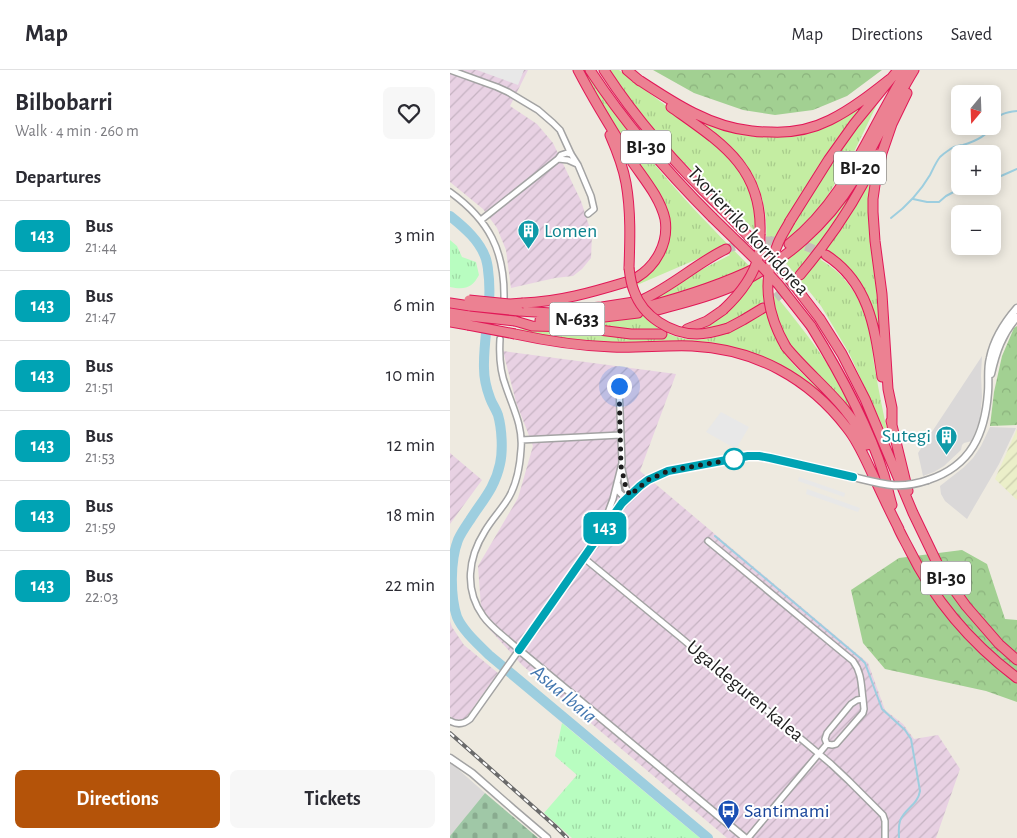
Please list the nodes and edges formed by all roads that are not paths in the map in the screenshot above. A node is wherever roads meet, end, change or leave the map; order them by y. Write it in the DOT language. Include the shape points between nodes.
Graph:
graph roads {
  1 [pos="450,70"];
  2 [pos="578,70"];
  3 [pos="590,70"];
  4 [pos="604,70"];
  5 [pos="627,70"];
  6 [pos="898,70"];
  7 [pos="907,70"];
  8 [pos="914,70"];
  9 [pos="920,70"];
  10 [pos="636,78"];
  11 [pos="890,79"];
  12 [pos="602,114"];
  13 [pos="892,124"];
  14 [pos="565,140"];
  15 [pos="570,154"];
  16 [pos="560,157"];
  17 [pos="578,165"];
  18 [pos="450,192"];
  19 [pos="588,214"];
  20 [pos="481,220"];
  21 [pos="726,249"];
  22 [pos="826,256"];
  23 [pos="800,275"];
  24 [pos="636,278"];
  25 [pos="626,282"];
  26 [pos="450,297"];
  27 [pos="504,299"];
  28 [pos="450,303"];
  29 [pos="649,305"];
  30 [pos="469,307"];
  31 [pos="521,307"];
  32 [pos="763,308"];
  33 [pos="1017,308"];
  34 [pos="450,313"];
  35 [pos="1017,317"];
  36 [pos="515,321"];
  37 [pos="450,322"];
  38 [pos="687,329"];
  39 [pos="662,334"];
  40 [pos="500,339"];
  41 [pos="619,386"];
  42 [pos="988,388"];
  43 [pos="892,426"];
  44 [pos="621,435"];
  45 [pos="521,440"];
  46 [pos="621,466"];
  47 [pos="619,479"];
  48 [pos="628,497"];
  49 [pos="891,502"];
  50 [pos="913,513"];
  51 [pos="899,529"];
  52 [pos="601,533"];
  53 [pos="708,541"];
  54 [pos="584,558"];
  55 [pos="519,650"];
  56 [pos="1017,660"];
  57 [pos="1017,678"];
  58 [pos="863,699"];
  59 [pos="450,721"];
  60 [pos="827,744"];
  61 [pos="450,753"];
  62 [pos="818,753"];
  63 [pos="450,759"];
  64 [pos="547,838"];
  65 [pos="747,838"];
  66 [pos="885,838"];
  1 -- 14 [label="street" via="521,99 554,123"];
  2 -- 12 [label="highway"];
  3 -- 49 [label="highway, Txorierriko korridorea / BI-30, bridge" via="642,142 778,284 810,326 838,370 859,412 881,466"];
  4 -- 50 [label="highway, Txorierriko korridorea / BI-30, bridge" via="660,145 787,276 820,319 865,399"];
  5 -- 10 [label="highway"];
  6 -- 11 [label="highway"];
  7 -- 29 [label="highway, BI-20" via="842,186 818,217 796,238 765,264 691,294"];
  8 -- 29 [label="highway, BI-20" via="853,181 840,201 805,239 768,268 739,283 690,301"];
  9 -- 13 [label="highway"];
  10 -- 11 [label="highway" via="678,105 724,126 777,132 798,131 830,121 859,104"];
  10 -- 38 [label="highway, bridge" via="712,136 734,157 750,180 760,208 759,252 741,291 723,310"];
  11 -- 49 [label="highway, bridge" via="829,159 790,221 776,246 767,291 777,332 798,363 854,421"];
  12 -- 24 [label="highway" via="655,196 665,219 663,246 648,268"];
  12 -- 32 [label="highway, bridge" via="620,158 626,184 630,240 628,268 633,290 650,316 670,329 707,334 728,328"];
  13 -- 23 [label="highway" via="848,210"];
  13 -- 43 [label="highway" via="875,185 873,212"];
  14 -- 15 [label="street"];
  14 -- 16 [label="street"];
  15 -- 16 [label="street"];
  15 -- 17 [label="street"];
  16 -- 17 [label="street"];
  16 -- 20 [label="street"];
  17 -- 19 [label="street" via="594,209"];
  18 -- 20 [label="street"];
  20 -- 27 [label="street" via="499,256"];
  21 -- 29 [label="highway" via="670,284"];
  22 -- 43 [label="highway" via="847,273 867,304"];
  25 -- 31 [label="highway"];
  26 -- 30 [label="highway"];
  28 -- 30 [label="highway, N-633"];
  30 -- 31 [label="highway, bridge" via="510,304"];
  30 -- 34 [label="highway, N-633"];
  30 -- 36 [label="highway, N-633, bridge"];
  31 -- 36 [label="highway, N-633" via="561,314 636,308 596,318"];
  33 -- 42 [label="street" via="1002,325 994,343 988,364"];
  35 -- 42 [label="street" via="998,348"];
  36 -- 39 [label="highway" via="532,326"];
  37 -- 51 [label="highway, bridge" via="596,347 711,348 744,355 779,369 817,395 849,429"];
  40 -- 45 [label="street" via="500,366 517,416"];
  41 -- 44 [label="street"];
  42 -- 48 [label="street, bridge" via="984,420 971,450 942,475 909,486 890,486 770,458 748,456 668,471 648,480"];
  43 -- 50 [label="highway"];
  44 -- 45 [label="street"];
  44 -- 46 [label="street"];
  45 -- 55 [label="street" via="519,464 510,496 478,543 470,578 472,593 483,617"];
  46 -- 47 [label="street"];
  46 -- 48 [label="street"];
  47 -- 48 [label="street" via="619,492"];
  47 -- 52 [label="street"];
  48 -- 52 [label="street"];
  49 -- 51 [label="highway, Txorierriko korridorea"];
  50 -- 56 [label="highway, Txorierriko korridorea / BI-30" via="950,584 982,625"];
  51 -- 57 [label="highway, Txorierriko korridorea / BI-30" via="918,569 947,609 987,653"];
  52 -- 54 [label="street"];
  53 -- 58 [label="street" via="853,661 860,673"];
  54 -- 55 [label="street"];
  54 -- 62 [label="street, Ugaldeguren kalea"];
  55 -- 59 [label="street" via="470,719 461,724"];
  55 -- 65 [label="street"];
  58 -- 60 [label="street" via="851,704 827,732"];
  58 -- 60 [label="street" via="863,713 838,742"];
  60 -- 62 [label="street"];
  61 -- 63 [label="street"];
  62 -- 65 [label="street"];
  62 -- 66 [label="street, Ugaldeguren kalea" via="882,815"];
  63 -- 64 [label="street" via="472,772"];
}
